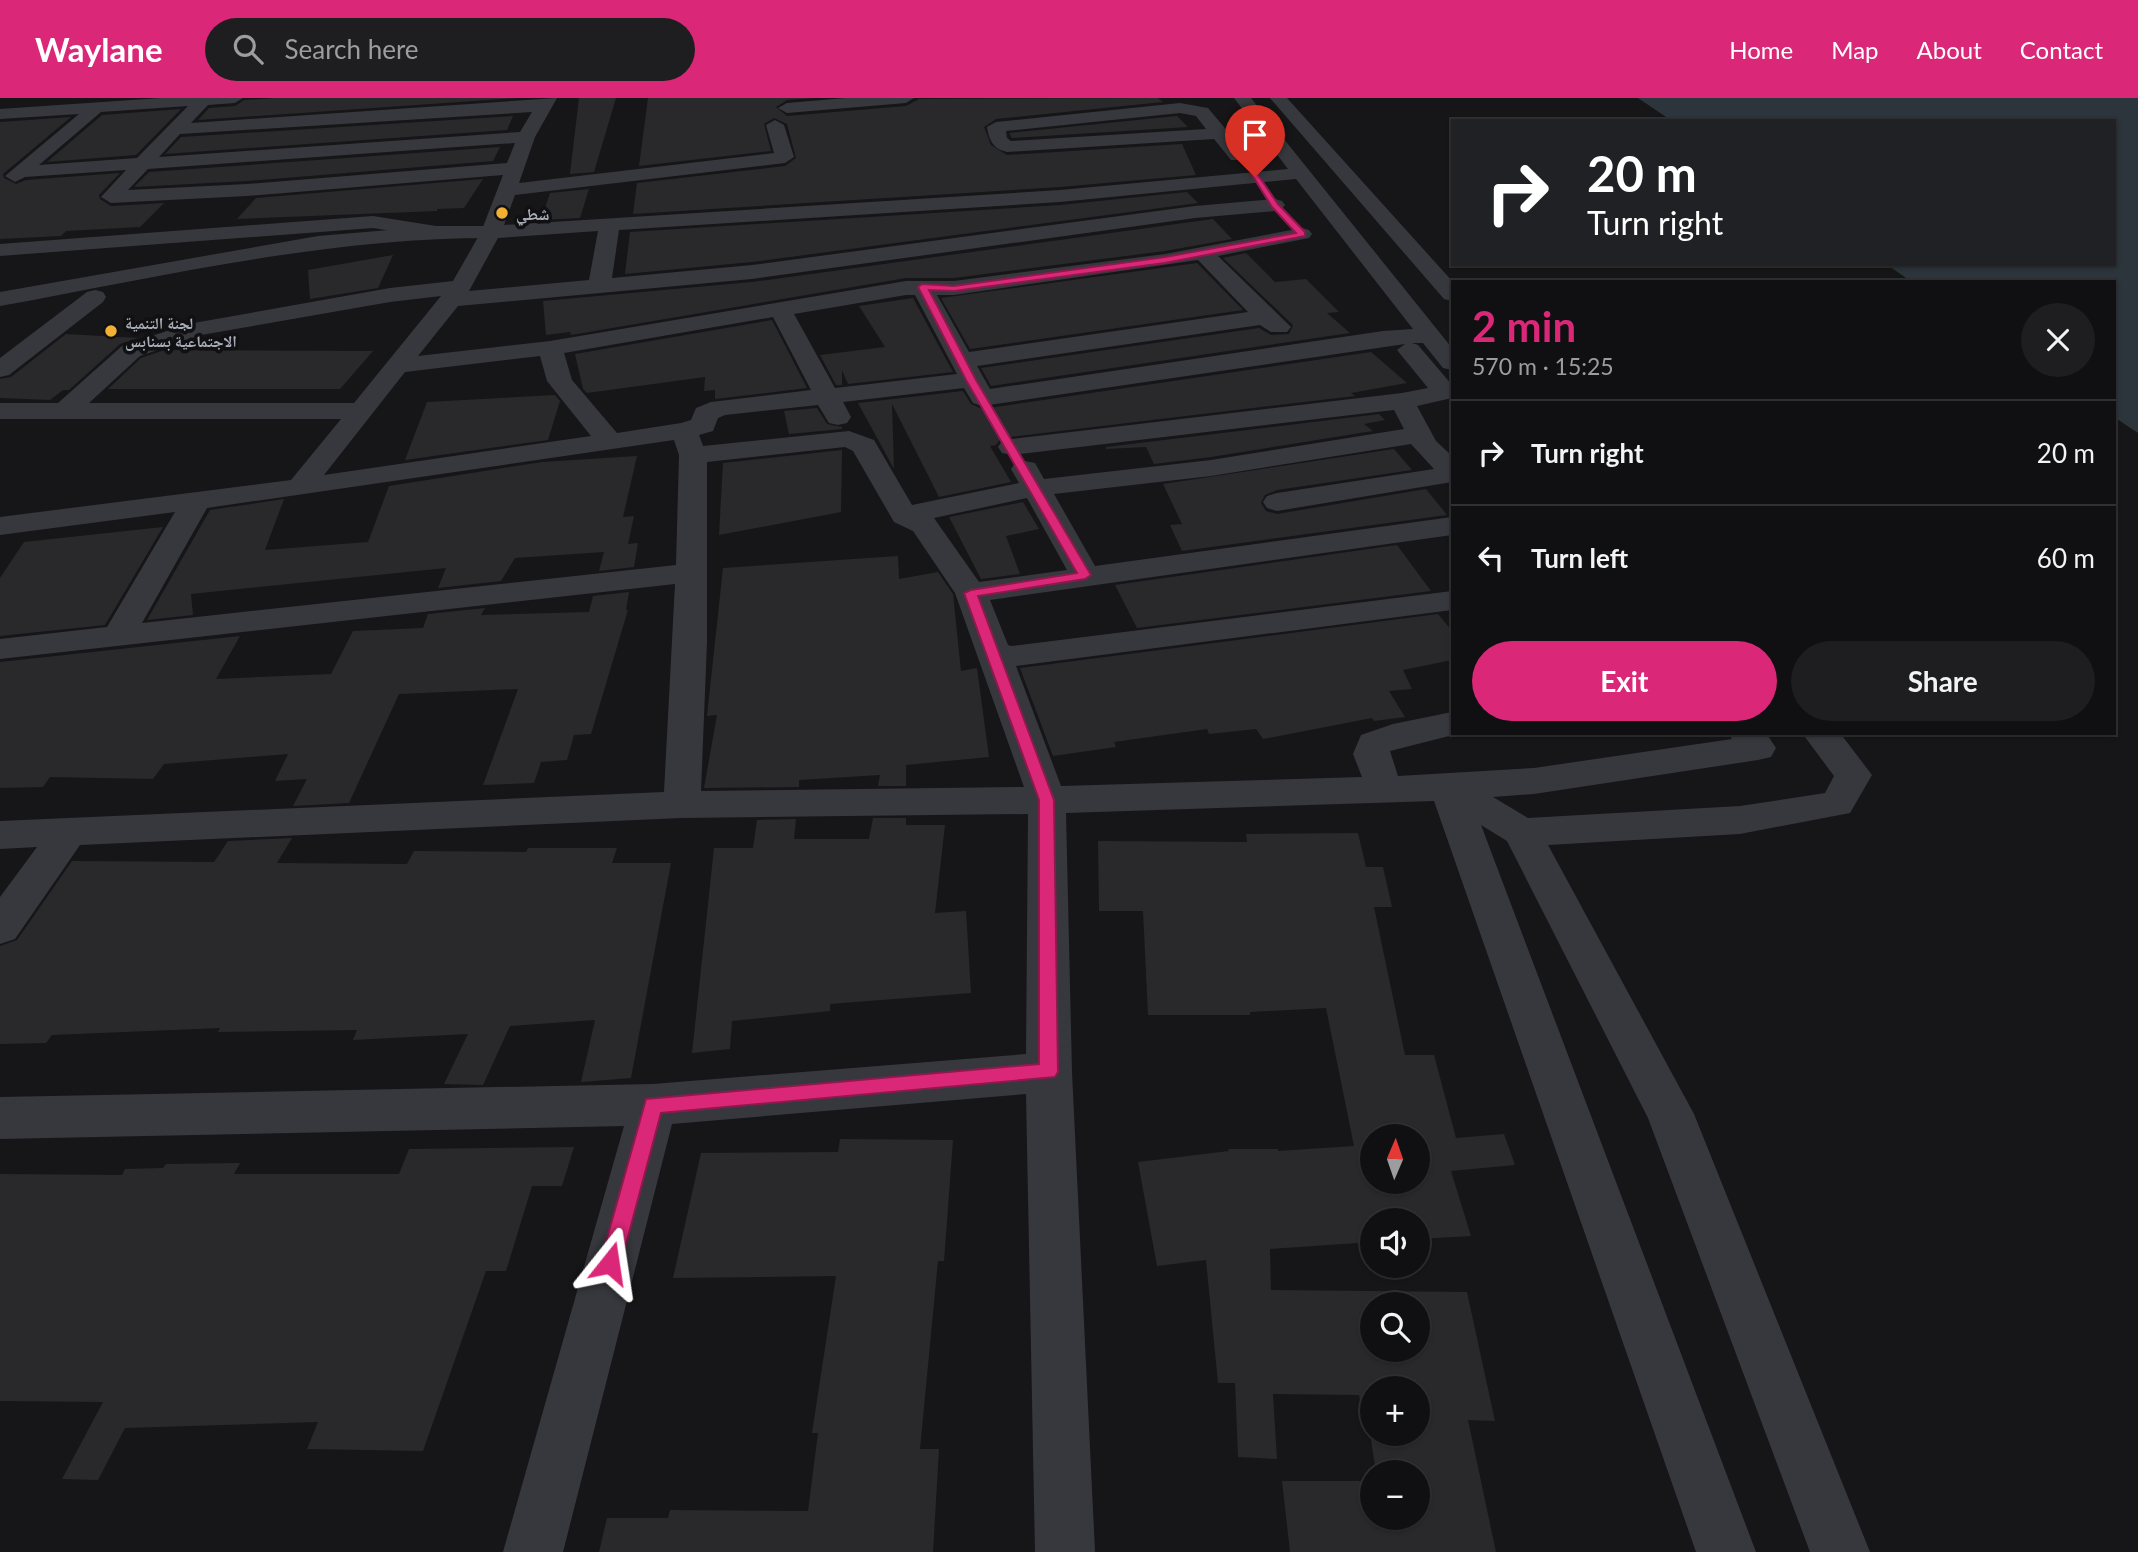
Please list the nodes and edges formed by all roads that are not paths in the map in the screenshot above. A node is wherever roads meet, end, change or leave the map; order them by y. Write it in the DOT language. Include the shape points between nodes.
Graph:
graph roads {
  1 [pos="6,98"];
  2 [pos="235,98"];
  3 [pos="323,98"];
  4 [pos="906,98"];
  5 [pos="1125,98"];
  6 [pos="1242,98"];
  7 [pos="1278,98"];
  8 [pos="0,99"];
  9 [pos="204,99"];
  10 [pos="547,102"];
  11 [pos="1023,107"];
  12 [pos="96,108"];
  13 [pos="787,108"];
  14 [pos="1180,108"];
  15 [pos="421,112"];
  16 [pos="0,114"];
  17 [pos="308,121"];
  18 [pos="775,125"];
  19 [pos="179,129"];
  20 [pos="1221,132"];
  21 [pos="526,137"];
  22 [pos="399,146"];
  23 [pos="47,150"];
  24 [pos="12,152"];
  25 [pos="278,152"];
  26 [pos="1238,156"];
  27 [pos="1211,158"];
  28 [pos="146,163"];
  29 [pos="514,168"];
  30 [pos="22,172"];
  31 [pos="1302,173"];
  32 [pos="1255,177"];
  33 [pos="382,179"];
  34 [pos="0,187"];
  35 [pos="247,190"];
  36 [pos="505,190"];
  37 [pos="1275,205"];
  38 [pos="610,224"];
  39 [pos="1348,231"];
  40 [pos="218,232"];
  41 [pos="436,232"];
  42 [pos="491,232"];
  43 [pos="1302,234"];
  44 [pos="0,250"];
  45 [pos="1203,253"];
  46 [pos="922,287"];
  47 [pos="598,288"];
  48 [pos="1451,292"];
  49 [pos="456,294"];
  50 [pos="95,297"];
  51 [pos="0,299"];
  52 [pos="781,311"];
  53 [pos="0,315"];
  54 [pos="1265,317"];
  55 [pos="1431,335"];
  56 [pos="1398,337"];
  57 [pos="550,348"];
  58 [pos="1313,350"];
  59 [pos="1451,362"];
  60 [pos="397,366"];
  61 [pos="0,370"];
  62 [pos="828,397"];
  63 [pos="1402,401"];
  64 [pos="987,405"];
  65 [pos="0,411"];
  66 [pos="65,411"];
  67 [pos="361,411"];
  68 [pos="1419,435"];
  69 [pos="849,439"];
  70 [pos="610,442"];
  71 [pos="689,443"];
  72 [pos="1451,472"];
  73 [pos="1451,473"];
  74 [pos="300,487"];
  75 [pos="1036,488"];
  76 [pos="196,501"];
  77 [pos="1277,502"];
  78 [pos="904,516"];
  79 [pos="1451,526"];
  80 [pos="4,538"];
  81 [pos="691,573"];
  82 [pos="1085,575"];
  83 [pos="971,593"];
  84 [pos="1451,601"];
  85 [pos="118,636"];
  86 [pos="0,649"];
  87 [pos="995,653"];
  88 [pos="1451,724"];
  89 [pos="1748,735"];
  90 [pos="1821,735"];
  91 [pos="1448,787"];
  92 [pos="1385,789"];
  93 [pos="1046,800"];
  94 [pos="682,805"];
  95 [pos="69,832"];
  96 [pos="1522,832"];
  97 [pos="0,835"];
  98 [pos="0,928"];
  99 [pos="1049,1072"];
  100 [pos="653,1105"];
  101 [pos="0,1118"];
  102 [pos="533,1552"];
  103 [pos="1065,1552"];
  104 [pos="1726,1552"];
  105 [pos="1839,1552"];
  1 -- 8 [label="street"];
  2 -- 9 [label="street"];
  3 -- 17 [label="street"];
  4 -- 13 [label="street"];
  5 -- 11 [label="street"];
  5 -- 14 [label="street"];
  6 -- 31 [label="street"];
  7 -- 48 [label="street"];
  9 -- 12 [label="street"];
  9 -- 19 [label="street"];
  10 -- 15 [label="street"];
  10 -- 21 [label="street"];
  12 -- 16 [label="street"];
  12 -- 23 [label="street"];
  14 -- 20 [label="street" via="1202,112"];
  14 -- 20 [label="street" via="996,130 998,140 1007,147"];
  15 -- 17 [label="street"];
  15 -- 22 [label="street"];
  17 -- 19 [label="street"];
  17 -- 25 [label="street"];
  18 -- 36 [label="street" via="785,157"];
  19 -- 28 [label="street"];
  20 -- 26 [label="street"];
  21 -- 22 [label="street"];
  21 -- 29 [label="street"];
  22 -- 25 [label="street"];
  22 -- 33 [label="street"];
  23 -- 24 [label="street"];
  23 -- 30 [label="street"];
  25 -- 28 [label="street"];
  25 -- 35 [label="street"];
  26 -- 27 [label="street"];
  26 -- 32 [label="street"];
  28 -- 30 [label="street"];
  28 -- 35 [label="street" via="111,197"];
  29 -- 33 [label="street"];
  29 -- 36 [label="street"];
  30 -- 34 [label="street"];
  31 -- 32 [label="street"];
  31 -- 39 [label="street"];
  32 -- 37 [label="street"];
  32 -- 38 [label="street" via="1060,196"];
  33 -- 35 [label="street"];
  35 -- 40 [label="street"];
  36 -- 42 [label="street"];
  37 -- 43 [label="street"];
  37 -- 47 [label="street"];
  38 -- 42 [label="street"];
  38 -- 47 [label="street"];
  39 -- 43 [label="street"];
  39 -- 55 [label="street"];
  40 -- 41 [label="street" via="373,222"];
  40 -- 44 [label="street"];
  41 -- 42 [label="street"];
  41 -- 50 [label="street"];
  41 -- 51 [label="street" via="318,242"];
  42 -- 49 [label="street"];
  43 -- 45 [label="street"];
  45 -- 46 [label="street" via="954,288"];
  45 -- 54 [label="street"];
  46 -- 52 [label="street"];
  46 -- 64 [label="street"];
  47 -- 49 [label="street"];
  49 -- 60 [label="street"];
  49 -- 66 [label="street" via="390,295 196,329 131,351"];
  50 -- 53 [label="street"];
  50 -- 61 [label="street"];
  52 -- 57 [label="street"];
  52 -- 62 [label="street"];
  54 -- 58 [label="street"];
  54 -- 64 [label="street"];
  55 -- 56 [label="street"];
  55 -- 59 [label="street"];
  56 -- 58 [label="street"];
  56 -- 63 [label="street" via="1445,391"];
  57 -- 60 [label="street"];
  57 -- 70 [label="street" via="560,382"];
  58 -- 64 [label="street"];
  60 -- 67 [label="street"];
  62 -- 64 [label="street"];
  62 -- 69 [label="street"];
  62 -- 71 [label="street" via="720,408 705,414 704,425"];
  63 -- 64 [label="street"];
  63 -- 68 [label="street"];
  64 -- 75 [label="street"];
  65 -- 66 [label="street"];
  66 -- 67 [label="street"];
  67 -- 74 [label="street"];
  68 -- 72 [label="street"];
  68 -- 75 [label="street" via="1211,468"];
  69 -- 71 [label="street"];
  69 -- 78 [label="street" via="864,446"];
  70 -- 71 [label="street"];
  70 -- 74 [label="street"];
  71 -- 81 [label="street"];
  73 -- 77 [label="street"];
  74 -- 76 [label="street"];
  75 -- 78 [label="street"];
  75 -- 82 [label="street"];
  76 -- 80 [label="street" via="31,522"];
  76 -- 85 [label="street"];
  78 -- 83 [label="street" via="924,525"];
  79 -- 82 [label="street"];
  81 -- 85 [label="street"];
  81 -- 94 [label="street"];
  82 -- 83 [label="street"];
  83 -- 87 [label="street"];
  84 -- 87 [label="street" via="1011,656"];
  85 -- 86 [label="street"];
  87 -- 93 [label="street"];
  88 -- 92 [label="street" via="1374,744 1371,754"];
  89 -- 91 [label="street" via="1758,748 1534,781"];
  90 -- 96 [label="street" via="1853,775 1837,804 1740,820"];
  91 -- 92 [label="street"];
  91 -- 96 [label="street"];
  91 -- 104 [label="street"];
  92 -- 93 [label="street"];
  93 -- 94 [label="street"];
  93 -- 99 [label="street"];
  94 -- 95 [label="street"];
  95 -- 97 [label="street"];
  95 -- 98 [label="street"];
  96 -- 105 [label="street" via="1670,1114"];
  99 -- 100 [label="street"];
  99 -- 103 [label="street"];
  100 -- 101 [label="street"];
  100 -- 102 [label="street"];
}
